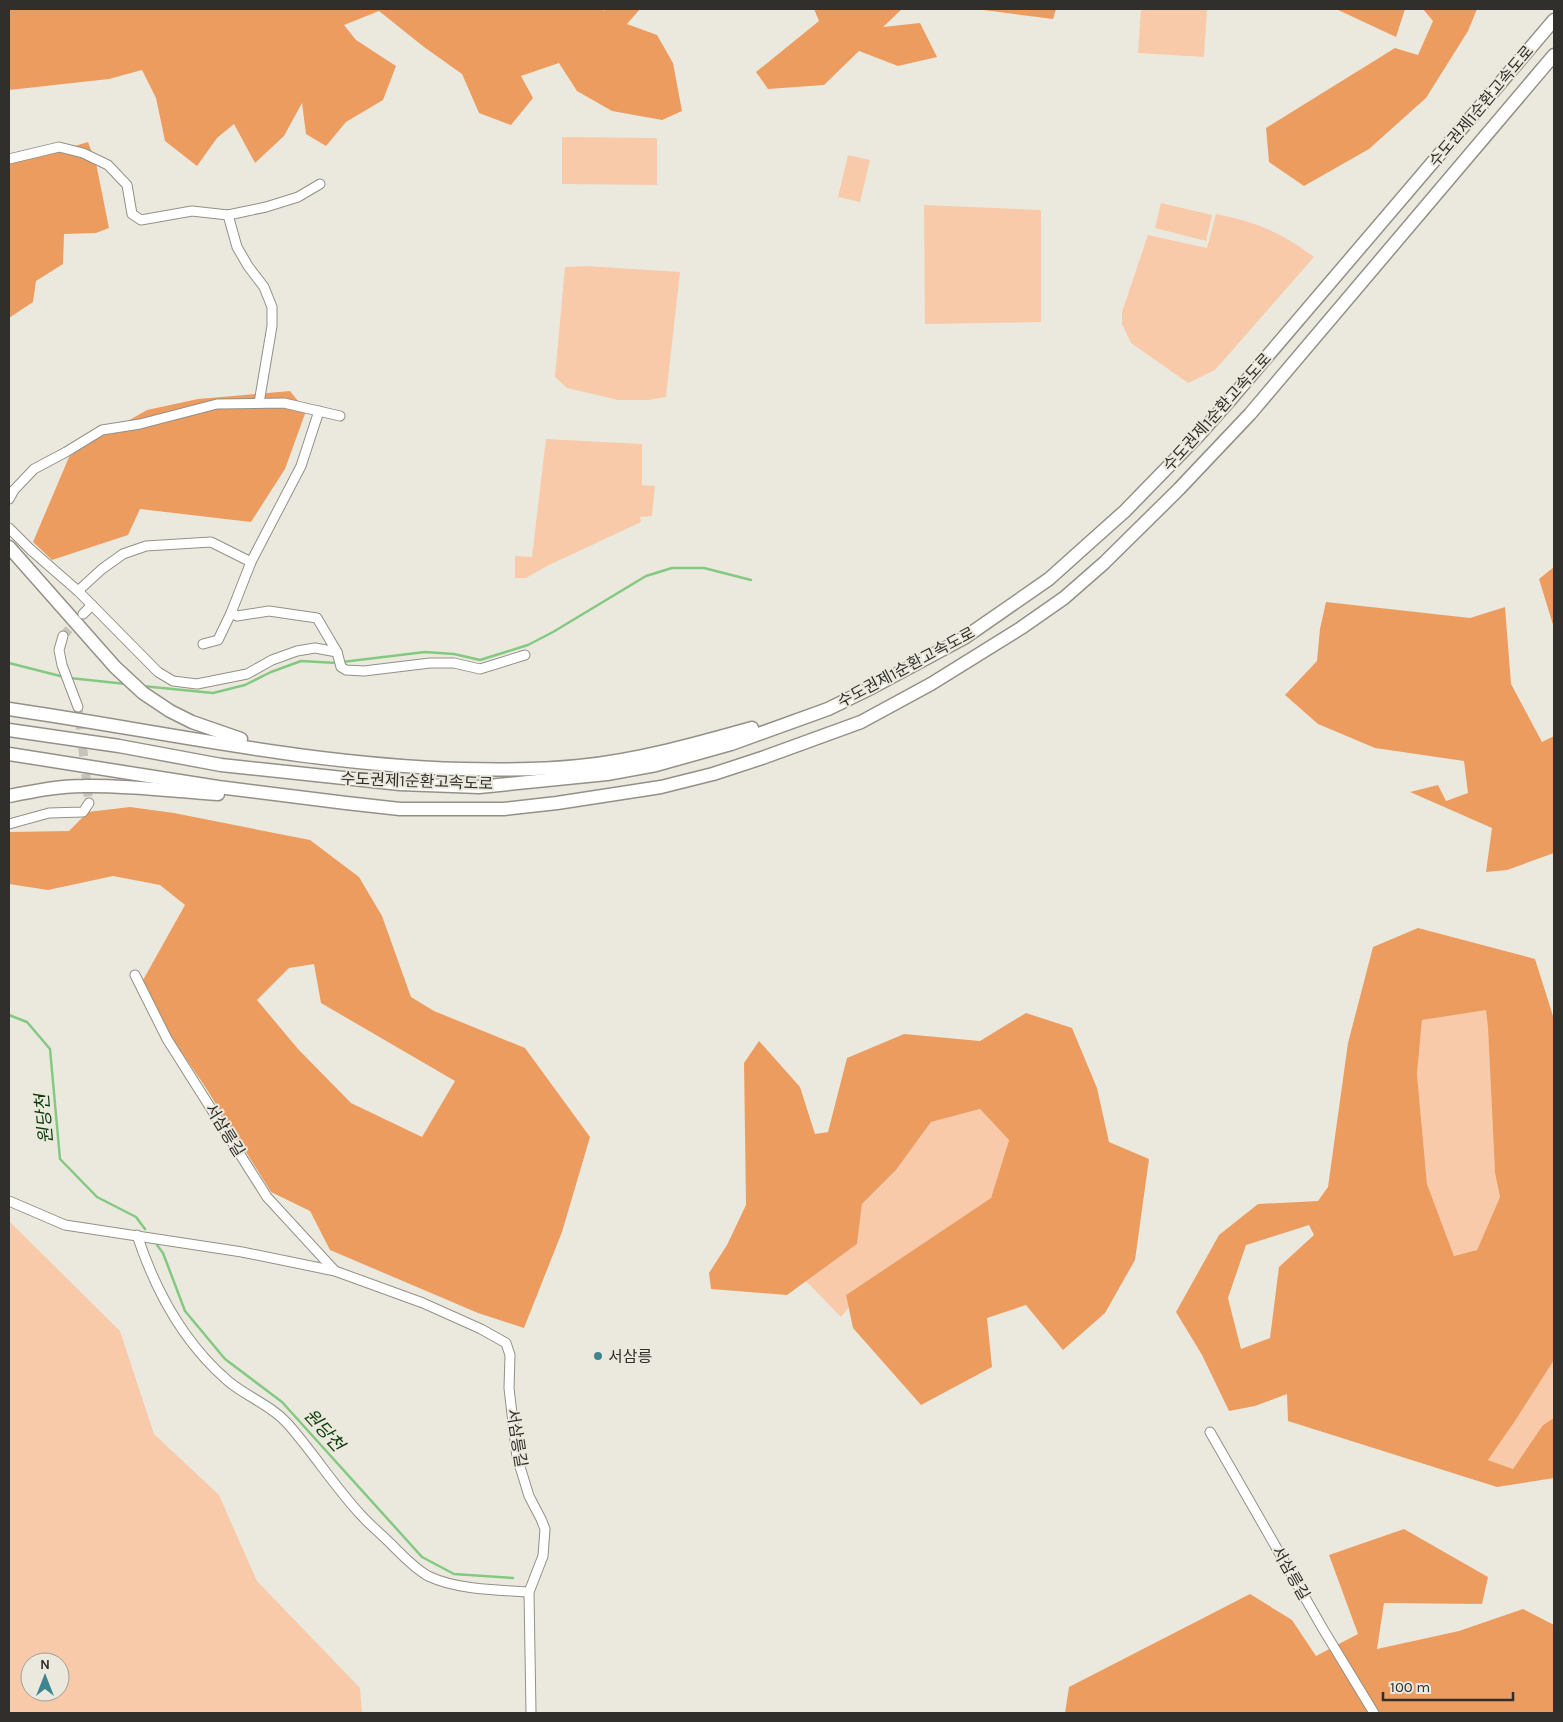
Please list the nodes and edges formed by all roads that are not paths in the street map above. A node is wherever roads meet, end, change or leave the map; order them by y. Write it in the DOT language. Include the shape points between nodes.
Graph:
graph roads {
  1 [pos="1554,20"];
  2 [pos="1554,55"];
  3 [pos="9,159"];
  4 [pos="320,184"];
  5 [pos="228,215"];
  6 [pos="259,403"];
  7 [pos="319,411"];
  8 [pos="340,416"];
  9 [pos="9,499"];
  10 [pos="9,528"];
  11 [pos="9,547"];
  12 [pos="252,562"];
  13 [pos="78,591"];
  14 [pos="92,605"];
  15 [pos="232,613"];
  16 [pos="83,614"];
  17 [pos="63,636"];
  18 [pos="203,644"];
  19 [pos="338,654"];
  20 [pos="524,656"];
  21 [pos="850,698"];
  22 [pos="78,707"];
  23 [pos="9,709"];
  24 [pos="9,730"];
  25 [pos="9,754"];
  26 [pos="363,763"];
  27 [pos="9,796"];
  28 [pos="89,802"];
  29 [pos="346,803"];
  30 [pos="9,824"];
  31 [pos="134,975"];
  32 [pos="9,1200"];
  33 [pos="137,1235"];
  34 [pos="335,1271"];
  35 [pos="1210,1432"];
  36 [pos="529,1592"];
  37 [pos="531,1713"];
  38 [pos="1374,1713"];
  1 -- 21 [label="highway, 수도권제1순환고속도로" via="1230,400 1125,511 1049,579 964,638"];
  2 -- 29 [label="highway, 수도권제1순환고속도로" via="1216,452 1064,598 977,657 861,722 754,761 661,787 504,809 400,809"];
  3 -- 5 [label="street" via="60,147 82,153 108,166 127,185 132,214 141,220 192,210"];
  4 -- 5 [label="street" via="298,197"];
  5 -- 6 [label="street" via="236,246 264,287 272,307 272,326"];
  6 -- 7 [label="street" via="284,403"];
  6 -- 9 [label="street" via="217,404 140,424 102,430 34,469"];
  7 -- 8 [label="street"];
  7 -- 12 [label="street" via="301,466"];
  10 -- 13 [label="street"];
  11 -- 26 [label="highway" via="110,662 143,693 170,711 206,728 248,742"];
  12 -- 13 [label="street" via="211,542 146,546 123,554 102,568"];
  12 -- 15 [label="street"];
  13 -- 14 [label="street"];
  14 -- 16 [label="street"];
  14 -- 19 [label="street" via="158,672 173,682 196,684 247,674 297,651 315,648"];
  15 -- 18 [label="street" via="218,640"];
  15 -- 19 [label="street" via="237,616 269,611 317,618"];
  17 -- 22 [label="street" via="58,650"];
  19 -- 20 [label="street" via="341,667 364,671 430,663 454,663 480,669"];
  21 -- 24 [label="highway, 수도권제1순환고속도로" via="779,728 656,765 607,774 479,787 400,784 221,765"];
  21 -- 26 [label="highway" via="706,741 606,762 535,769 402,767"];
  23 -- 26 [label="highway"];
  25 -- 29 [label="highway, 수도권제1순환고속도로" via="218,787"];
  27 -- 29 [label="highway" via="94,786"];
  28 -- 30 [label="street" via="83,812 49,813"];
  31 -- 34 [label="street, 서삼릉길" via="167,1039 267,1197"];
  32 -- 33 [label="street, 서삼릉길" via="65,1225"];
  33 -- 34 [label="street, 서삼릉길"];
  33 -- 36 [label="street" via="146,1263 186,1336 229,1382 269,1407 286,1422 360,1514 410,1563 428,1576 450,1583"];
  34 -- 36 [label="street, 서삼릉길" via="423,1303 506,1343 510,1355 509,1388 517,1457 529,1496 545,1530 543,1556"];
  35 -- 38 [label="street, 서삼릉길"];
  36 -- 37 [label="street, 서삼릉길"];
}
